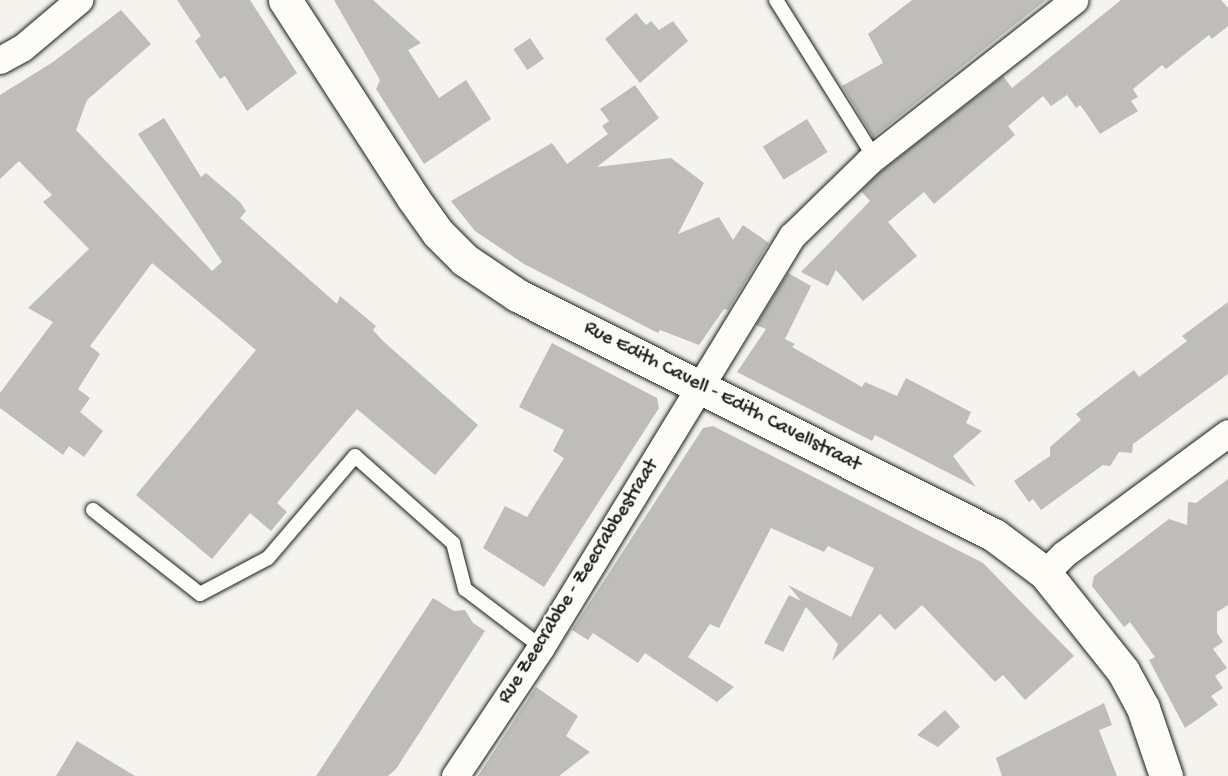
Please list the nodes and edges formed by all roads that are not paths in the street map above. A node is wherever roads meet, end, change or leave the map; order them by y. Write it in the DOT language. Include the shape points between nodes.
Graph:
graph roads {
  1 [pos="79,0"];
  2 [pos="285,0"];
  3 [pos="776,0"];
  4 [pos="1074,0"];
  5 [pos="0,60"];
  6 [pos="874,157"];
  7 [pos="699,386"];
  8 [pos="1228,433"];
  9 [pos="93,510"];
  10 [pos="1045,573"];
  11 [pos="541,647"];
  12 [pos="455,776"];
  13 [pos="1167,776"];
  1 -- 5 [label="street" via="22,48"];
  2 -- 7 [label="street, Rue Edith Cavell - Edith Cavellstraat" via="412,198 465,260 517,295"];
  3 -- 6 [label="lane"];
  4 -- 6 [label="street, Rue Zeecrabbe - Zeecrabbestraat"];
  6 -- 7 [label="street, Rue Zeecrabbe - Zeecrabbestraat" via="792,236"];
  7 -- 10 [label="street, Rue Edith Cavell - Edith Cavellstraat" via="994,535"];
  7 -- 11 [label="street, Rue Zeecrabbe - Zeecrabbestraat"];
  8 -- 10 [label="street" via="1064,554"];
  9 -- 11 [label="lane" via="200,594 268,558 355,456 453,543 465,589"];
  10 -- 13 [label="street, Rue Edith Cavell - Edith Cavellstraat" via="1123,671 1143,708"];
  11 -- 12 [label="street, Rue Zeecrabbe - Zeecrabbestraat"];
}
